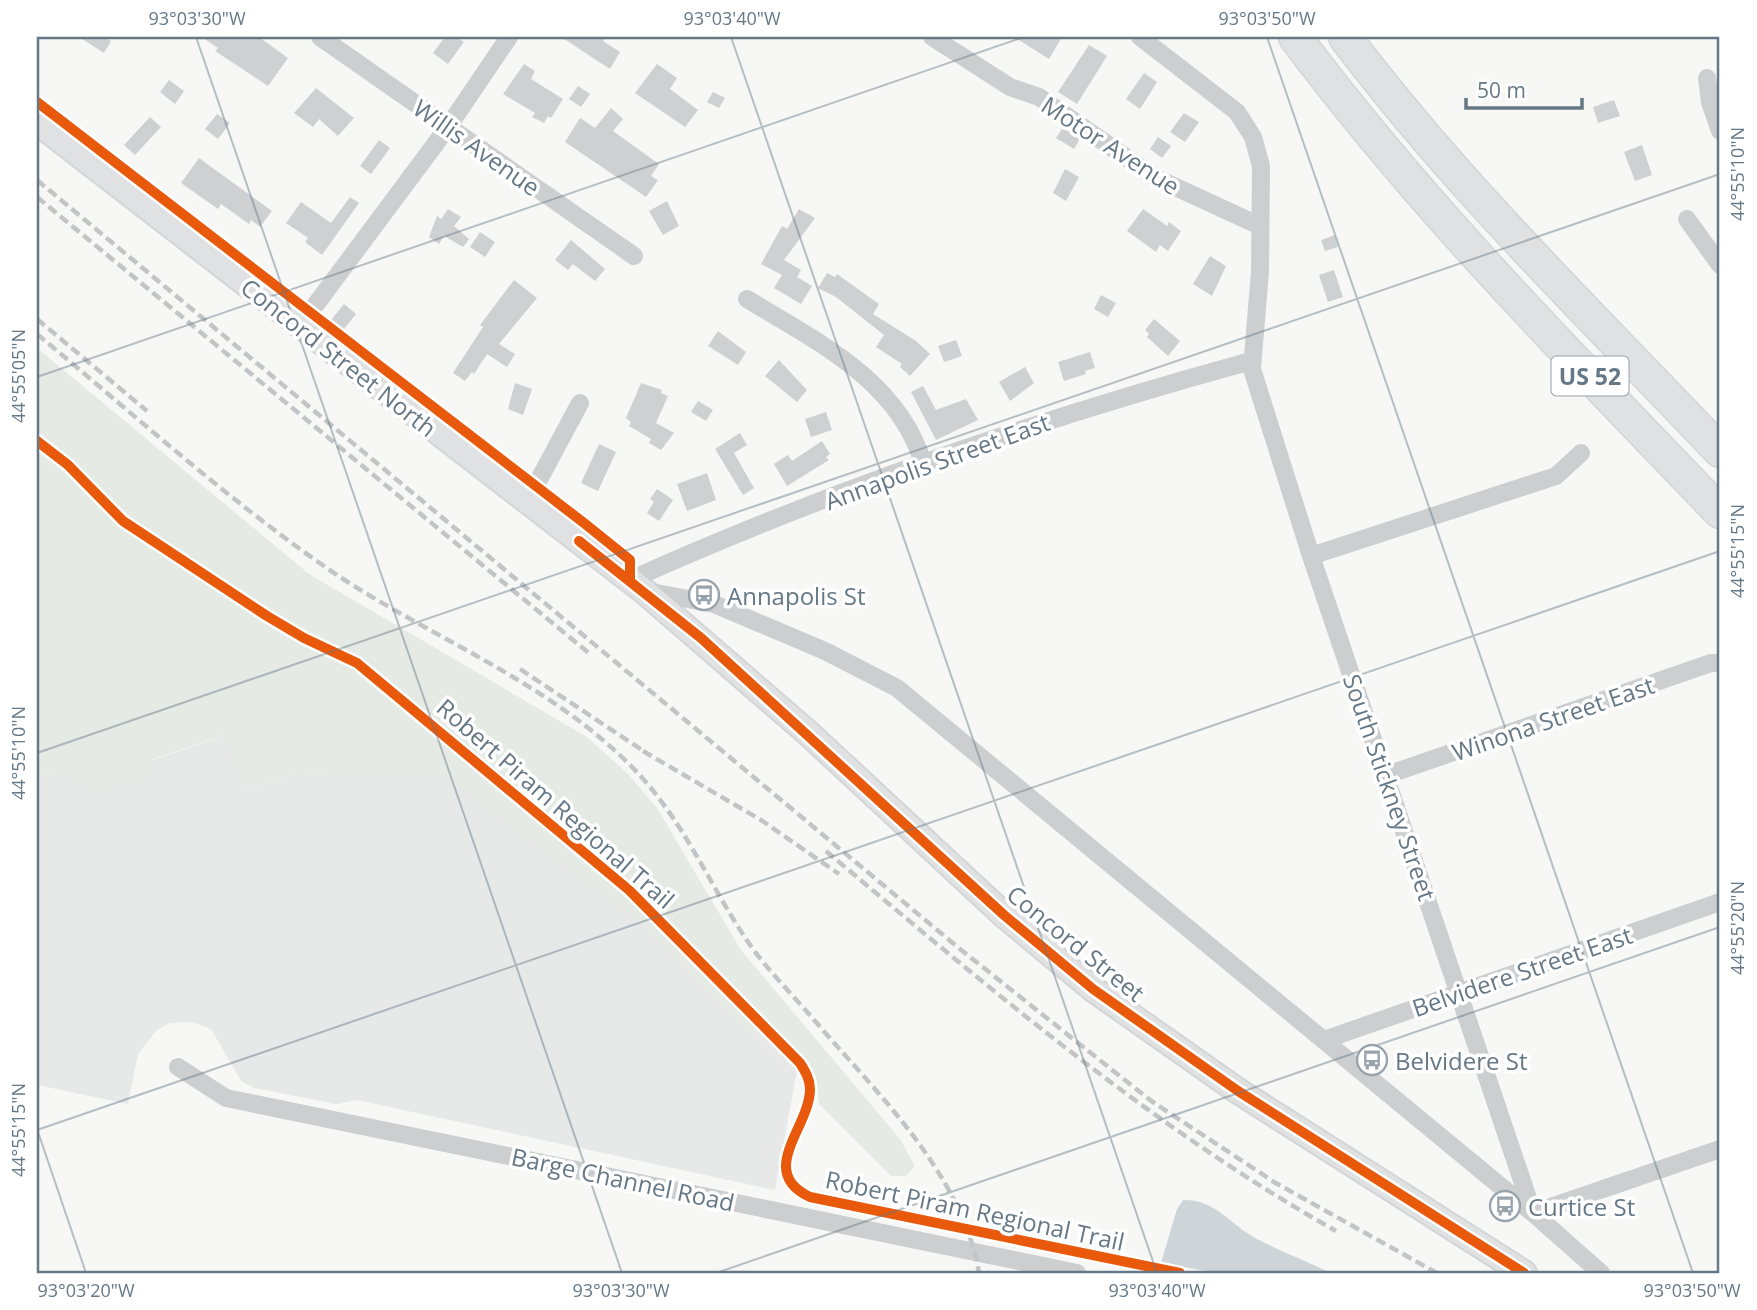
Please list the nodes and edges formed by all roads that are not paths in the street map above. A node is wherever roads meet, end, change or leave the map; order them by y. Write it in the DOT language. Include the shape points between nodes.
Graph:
graph roads {
  1 [pos="320,37"];
  2 [pos="509,37"];
  3 [pos="932,37"];
  4 [pos="1140,37"];
  5 [pos="1295,37"];
  6 [pos="1345,37"];
  7 [pos="1707,78"];
  8 [pos="37,121"];
  9 [pos="448,127"];
  10 [pos="1720,131"];
  11 [pos="1687,219"];
  12 [pos="1258,225"];
  13 [pos="634,256"];
  14 [pos="1720,265"];
  15 [pos="747,299"];
  16 [pos="299,327"];
  17 [pos="1251,361"];
  18 [pos="580,403"];
  19 [pos="1720,451"];
  20 [pos="1581,453"];
  21 [pos="923,463"];
  22 [pos="527,502"];
  23 [pos="1720,512"];
  24 [pos="1311,556"];
  25 [pos="637,586"];
  26 [pos="1720,663"];
  27 [pos="1387,775"];
  28 [pos="1720,902"];
  29 [pos="1457,993"];
  30 [pos="1324,1040"];
  31 [pos="178,1067"];
  32 [pos="1720,1149"];
  33 [pos="1532,1213"];
  34 [pos="1077,1273"];
  35 [pos="1524,1273"];
  36 [pos="1601,1273"];
  1 -- 9 [label="street, Willis Avenue"];
  2 -- 9 [label="street"];
  3 -- 12 [label="street, Motor Avenue" via="1010,87 1039,97 1156,178"];
  4 -- 12 [label="street" via="1237,112 1254,137 1261,166"];
  5 -- 23 [label="highway, US 52" via="1461,239"];
  6 -- 19 [label="highway, US 52" via="1499,221"];
  7 -- 10 [label="street"];
  8 -- 16 [label="main road, Concord Street North"];
  9 -- 13 [label="street, Willis Avenue"];
  9 -- 16 [label="street"];
  11 -- 14 [label="street"];
  12 -- 17 [label="street" via="1260,271"];
  15 -- 21 [label="street" via="830,349 884,393 916,441"];
  16 -- 22 [label="main road, Concord Street North"];
  17 -- 21 [label="street, Annapolis Street East" via="1077,411"];
  17 -- 24 [label="street, South Stickney Street"];
  18 -- 22 [label="street"];
  20 -- 24 [label="street" via="1556,476"];
  21 -- 25 [label="street, Annapolis Street East"];
  22 -- 25 [label="main road, Concord Street North"];
  24 -- 27 [label="street, South Stickney Street"];
  25 -- 30 [label="street" via="714,604 825,651 897,688"];
  25 -- 35 [label="main road, Concord Street" via="1093,989 1238,1091"];
  26 -- 27 [label="street, Winona Street East"];
  27 -- 29 [label="street, South Stickney Street"];
  28 -- 29 [label="street, Belvidere Street East"];
  29 -- 30 [label="street, Belvidere Street East"];
  29 -- 33 [label="street, South Stickney Street"];
  30 -- 33 [label="street"];
  31 -- 34 [label="street, Barge Channel Road" via="226,1098"];
  32 -- 33 [label="street"];
  33 -- 36 [label="street"];
}
